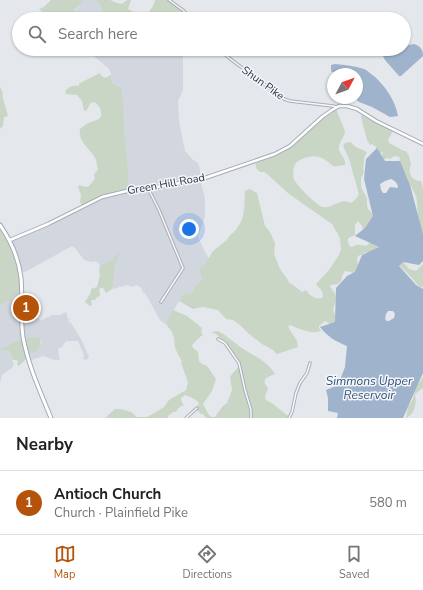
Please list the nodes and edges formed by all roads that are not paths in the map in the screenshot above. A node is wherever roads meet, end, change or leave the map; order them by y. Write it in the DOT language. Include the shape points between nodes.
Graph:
graph roads {
  1 [pos="169,0"];
  2 [pos="185,12"];
  3 [pos="227,56"];
  4 [pos="336,107"];
  5 [pos="423,144"];
  6 [pos="148,188"];
  7 [pos="0,225"];
  8 [pos="10,240"];
  9 [pos="161,302"];
  10 [pos="218,339"];
  11 [pos="310,363"];
  12 [pos="197,408"];
  13 [pos="51,418"];
  14 [pos="186,418"];
  15 [pos="251,418"];
  16 [pos="289,418"];
  1 -- 2 [label="street"];
  3 -- 4 [label="street, Shun Pike" via="284,99"];
  4 -- 5 [label="main road, Shun Pike" via="347,106 357,109"];
  4 -- 6 [label="main road, Green Hill Road" via="290,146 274,154 205,178"];
  6 -- 8 [label="main road, Green Hill Road" via="102,197"];
  6 -- 9 [label="street" via="183,268"];
  7 -- 8 [label="main road"];
  8 -- 13 [label="main road" via="20,273 21,320 26,352"];
  10 -- 15 [label="street" via="225,343 239,363"];
  11 -- 16 [label="street" via="308,373 296,393"];
  12 -- 14 [label="street"];
}
